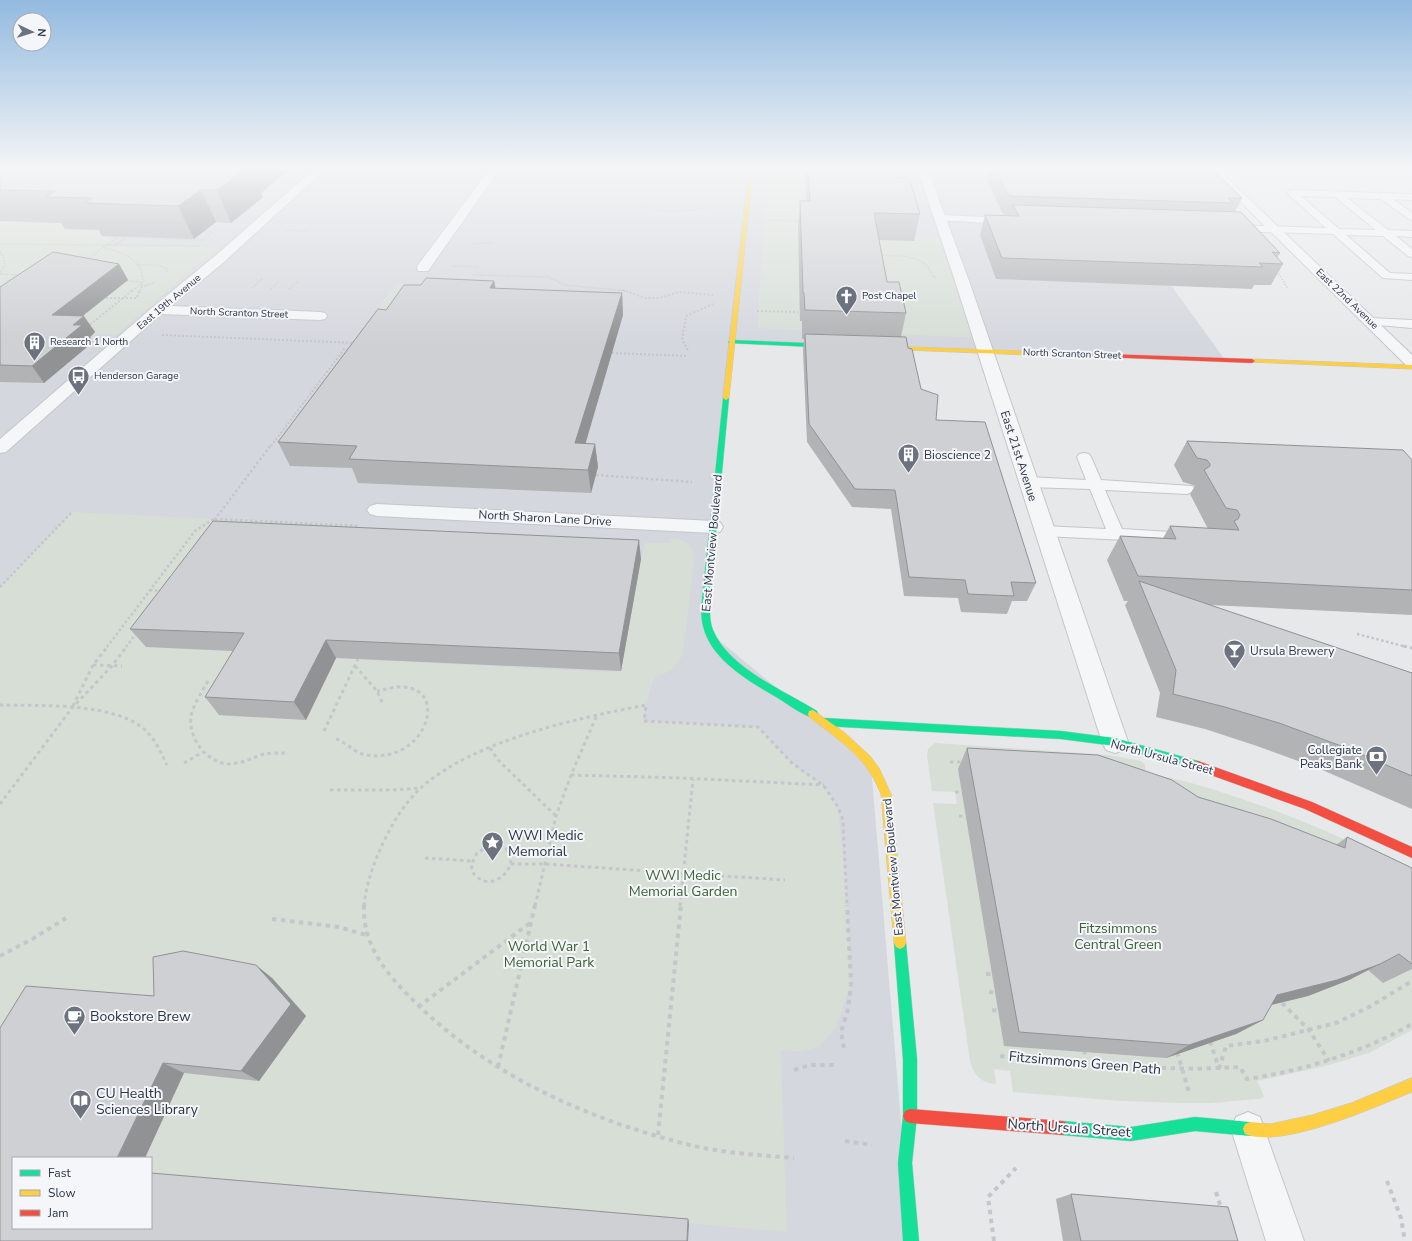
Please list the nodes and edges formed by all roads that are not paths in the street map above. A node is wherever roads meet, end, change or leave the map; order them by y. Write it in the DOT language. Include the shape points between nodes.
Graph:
graph roads {
  1 [pos="255,228"];
  2 [pos="452,228"];
  3 [pos="744,228"];
  4 [pos="942,228"];
  5 [pos="1219,228"];
  6 [pos="1274,228"];
  7 [pos="1332,228"];
  8 [pos="1380,228"];
  9 [pos="1276,230"];
  10 [pos="1335,231"];
  11 [pos="1386,233"];
  12 [pos="1412,234"];
  13 [pos="1412,254"];
  14 [pos="423,268"];
  15 [pos="1412,277"];
  16 [pos="158,310"];
  17 [pos="320,316"];
  18 [pos="1371,322"];
  19 [pos="1412,324"];
  20 [pos="732,342"];
  21 [pos="843,346"];
  22 [pos="873,348"];
  23 [pos="984,351"];
  24 [pos="1412,363"];
  25 [pos="1412,367"];
  26 [pos="0,448"];
  27 [pos="1084,457"];
  28 [pos="1028,482"];
  29 [pos="1096,485"];
  30 [pos="1187,489"];
  31 [pos="377,510"];
  32 [pos="713,527"];
  33 [pos="1044,531"];
  34 [pos="1116,534"];
  35 [pos="1199,538"];
  36 [pos="824,722"];
  37 [pos="1115,742"];
  38 [pos="1412,853"];
  39 [pos="1412,1085"];
  40 [pos="910,1116"];
  41 [pos="1248,1129"];
  42 [pos="911,1241"];
  43 [pos="1285,1241"];
  1 -- 16 [label="street, East 19th Avenue"];
  2 -- 14 [label="street"];
  3 -- 20 [label="street, East Montview Boulevard"];
  4 -- 23 [label="street, East 21st Avenue"];
  5 -- 9 [label="lane"];
  6 -- 9 [label="street, East 22nd Avenue"];
  7 -- 10 [label="lane"];
  8 -- 11 [label="lane"];
  9 -- 10 [label="lane"];
  9 -- 18 [label="street, East 22nd Avenue"];
  10 -- 11 [label="lane"];
  10 -- 15 [label="lane" via="1387,276"];
  11 -- 12 [label="lane"];
  11 -- 13 [label="lane"];
  16 -- 17 [label="street, North Scranton Street"];
  16 -- 26 [label="street, East 19th Avenue"];
  18 -- 19 [label="lane"];
  18 -- 24 [label="street, East 22nd Avenue"];
  20 -- 21 [label="street"];
  20 -- 32 [label="street, East Montview Boulevard"];
  22 -- 23 [label="street, North Scranton Street"];
  23 -- 25 [label="street, North Scranton Street"];
  23 -- 28 [label="street, East 21st Avenue"];
  27 -- 29 [label="lane"];
  28 -- 29 [label="lane"];
  28 -- 33 [label="street, East 21st Avenue"];
  29 -- 30 [label="lane"];
  29 -- 34 [label="lane"];
  31 -- 32 [label="street, North Sharon Lane Drive"];
  32 -- 36 [label="street, East Montview Boulevard" via="706,599 706,621 711,638 733,664"];
  33 -- 34 [label="lane"];
  33 -- 37 [label="street, East 21st Avenue"];
  34 -- 35 [label="lane"];
  36 -- 37 [label="street, North Ursula Street" via="1061,735"];
  36 -- 40 [label="street, East Montview Boulevard" via="865,758 886,794 910,1059"];
  37 -- 38 [label="street, North Ursula Street" via="1186,762 1308,804"];
  39 -- 41 [label="street, North Ursula Street" via="1351,1110 1312,1122 1270,1131"];
  40 -- 41 [label="street, North Ursula Street" via="1131,1134 1195,1124"];
  40 -- 42 [label="street, East Montview Boulevard" via="905,1163"];
  41 -- 43 [label="street"];
}
